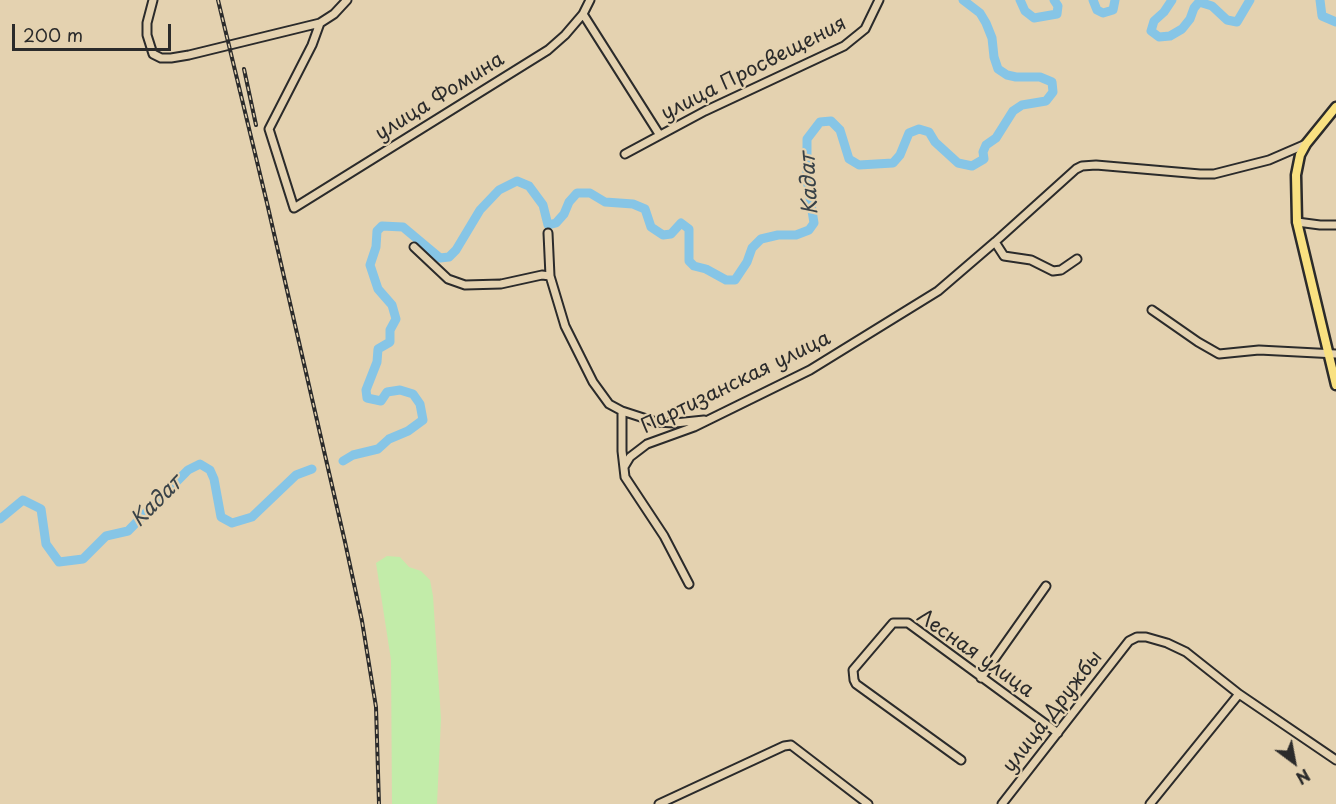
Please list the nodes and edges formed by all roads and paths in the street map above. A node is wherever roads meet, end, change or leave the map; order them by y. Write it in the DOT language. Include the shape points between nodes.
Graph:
graph roads {
  1 [pos="153,0"];
  2 [pos="346,0"];
  3 [pos="591,0"];
  4 [pos="879,0"];
  5 [pos="583,14"];
  6 [pos="320,23"];
  7 [pos="1336,107"];
  8 [pos="660,134"];
  9 [pos="1306,144"];
  10 [pos="625,154"];
  11 [pos="1297,222"];
  12 [pos="1336,225"];
  13 [pos="548,233"];
  14 [pos="995,242"];
  15 [pos="414,247"];
  16 [pos="1077,259"];
  17 [pos="550,276"];
  18 [pos="1152,310"];
  19 [pos="1333,354"];
  20 [pos="1336,385"];
  21 [pos="622,411"];
  22 [pos="706,419"];
  23 [pos="624,467"];
  24 [pos="689,584"];
  25 [pos="1046,586"];
  26 [pos="981,678"];
  27 [pos="1239,694"];
  28 [pos="1058,733"];
  29 [pos="961,760"];
  30 [pos="1336,760"];
  31 [pos="659,804"];
  32 [pos="868,804"];
  33 [pos="1002,804"];
  34 [pos="1150,804"];
  1 -- 6 [label="street" via="147,35 153,54 161,58 189,55"];
  2 -- 6 [label="street"];
  3 -- 5 [label="street, улица Фомина"];
  4 -- 8 [label="street, улица Просвещения" via="865,29 844,46"];
  5 -- 6 [label="street, улица Фомина" via="548,50 294,208 269,129"];
  5 -- 8 [label="street, улица Просвещения"];
  7 -- 9 [label="main road"];
  8 -- 10 [label="street, улица Просвещения"];
  9 -- 11 [label="main road" via="1296,176"];
  9 -- 14 [label="street, Партизанская улица" via="1269,160 1214,174 1082,166 1070,172"];
  11 -- 12 [label="street"];
  11 -- 19 [label="main road"];
  13 -- 17 [label="street"];
  14 -- 16 [label="street" via="1004,256 1031,260 1053,271"];
  14 -- 22 [label="street, Партизанская улица" via="938,291 810,370"];
  15 -- 17 [label="street" via="448,279 465,285"];
  17 -- 21 [label="street" via="578,353 603,398"];
  18 -- 19 [label="street" via="1219,354 1259,350"];
  19 -- 20 [label="main road"];
  21 -- 22 [label="street" via="656,422"];
  21 -- 23 [label="street"];
  22 -- 23 [label="street, Партизанская улица" via="647,444"];
  23 -- 24 [label="street" via="628,483 664,536"];
  25 -- 26 [label="street"];
  26 -- 28 [label="street, Лесная улица"];
  26 -- 29 [label="street, Лесная улица" via="908,623 893,623 852,675 856,684"];
  27 -- 28 [label="street, улица Дружбы" via="1198,660 1167,643 1137,637 1129,641"];
  27 -- 30 [label="street"];
  27 -- 34 [label="street"];
  28 -- 33 [label="street, улица Дружбы"];
  31 -- 32 [label="street" via="791,745"];
}
